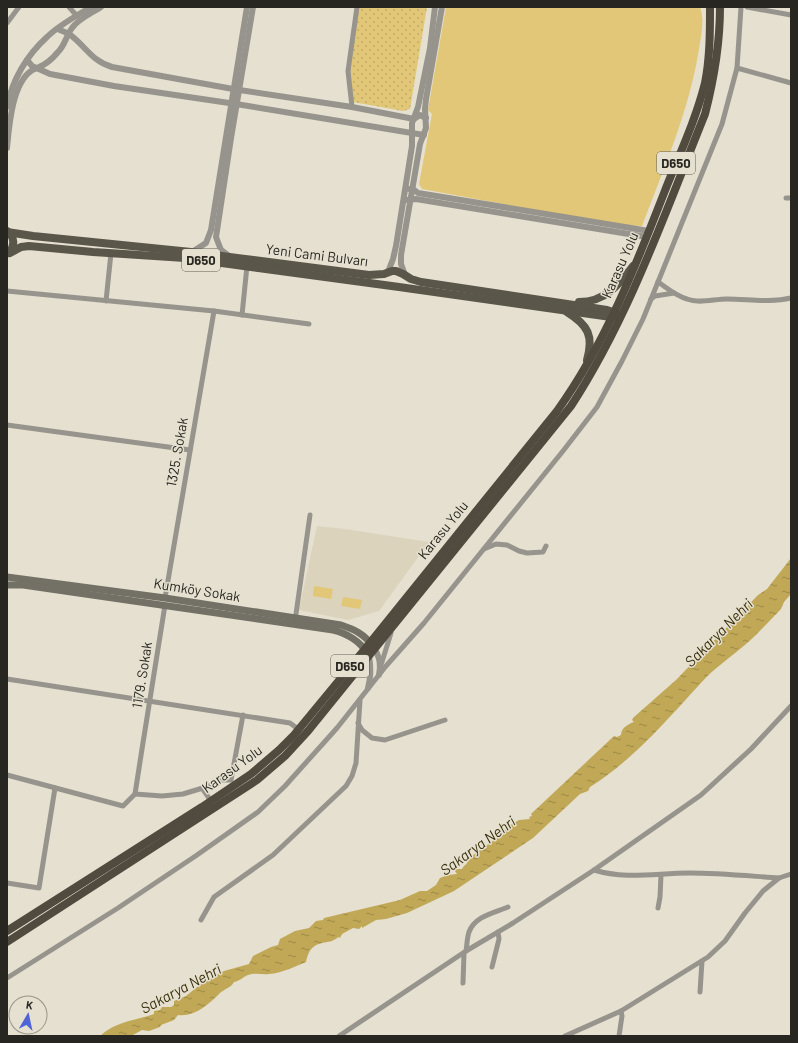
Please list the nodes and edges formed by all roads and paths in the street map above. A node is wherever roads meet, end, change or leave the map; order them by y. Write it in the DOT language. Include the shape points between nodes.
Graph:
graph roads {
  1 [pos="19,7"];
  2 [pos="69,7"];
  3 [pos="91,7"];
  4 [pos="101,7"];
  5 [pos="247,7"];
  6 [pos="253,7"];
  7 [pos="357,7"];
  8 [pos="435,7"];
  9 [pos="442,7"];
  10 [pos="710,7"];
  11 [pos="720,7"];
  12 [pos="742,7"];
  13 [pos="747,7"];
  14 [pos="791,15"];
  15 [pos="77,16"];
  16 [pos="7,22"];
  17 [pos="58,29"];
  18 [pos="69,34"];
  19 [pos="27,60"];
  20 [pos="737,68"];
  21 [pos="36,69"];
  22 [pos="791,83"];
  23 [pos="236,89"];
  24 [pos="233,104"];
  25 [pos="7,107"];
  26 [pos="352,107"];
  27 [pos="426,118"];
  28 [pos="414,119"];
  29 [pos="412,133"];
  30 [pos="424,135"];
  31 [pos="7,148"];
  32 [pos="406,188"];
  33 [pos="412,189"];
  34 [pos="407,199"];
  35 [pos="7,231"];
  36 [pos="648,234"];
  37 [pos="191,252"];
  38 [pos="110,253"];
  39 [pos="8,254"];
  40 [pos="232,257"];
  41 [pos="637,261"];
  42 [pos="247,266"];
  43 [pos="388,272"];
  44 [pos="406,275"];
  45 [pos="658,282"];
  46 [pos="395,286"];
  47 [pos="7,291"];
  48 [pos="674,293"];
  49 [pos="791,298"];
  50 [pos="106,300"];
  51 [pos="651,300"];
  52 [pos="561,306"];
  53 [pos="214,311"];
  54 [pos="242,315"];
  55 [pos="615,318"];
  56 [pos="309,324"];
  57 [pos="583,373"];
  58 [pos="7,425"];
  59 [pos="190,450"];
  60 [pos="310,515"];
  61 [pos="546,546"];
  62 [pos="483,549"];
  63 [pos="7,577"];
  64 [pos="7,585"];
  65 [pos="165,602"];
  66 [pos="295,621"];
  67 [pos="393,626"];
  68 [pos="368,649"];
  69 [pos="375,649"];
  70 [pos="381,666"];
  71 [pos="379,676"];
  72 [pos="7,679"];
  73 [pos="368,688"];
  74 [pos="360,699"];
  75 [pos="149,701"];
  76 [pos="791,706"];
  77 [pos="243,715"];
  78 [pos="445,720"];
  79 [pos="358,722"];
  80 [pos="298,729"];
  81 [pos="7,774"];
  82 [pos="234,781"];
  83 [pos="55,788"];
  84 [pos="202,788"];
  85 [pos="135,794"];
  86 [pos="211,800"];
  87 [pos="594,870"];
  88 [pos="791,874"];
  89 [pos="661,875"];
  90 [pos="779,878"];
  91 [pos="7,883"];
  92 [pos="508,907"];
  93 [pos="658,908"];
  94 [pos="201,920"];
  95 [pos="7,931"];
  96 [pos="498,932"];
  97 [pos="7,942"];
  98 [pos="465,952"];
  99 [pos="702,961"];
  100 [pos="492,967"];
  101 [pos="7,978"];
  102 [pos="462,983"];
  103 [pos="700,992"];
  104 [pos="621,1012"];
  105 [pos="339,1036"];
  106 [pos="565,1036"];
  107 [pos="619,1036"];
  1 -- 16 [label="street"];
  2 -- 15 [label="street"];
  3 -- 15 [label="street"];
  4 -- 18 [label="street" via="77,22"];
  5 -- 23 [label="street"];
  6 -- 23 [label="street"];
  7 -- 26 [label="street" via="348,70"];
  8 -- 28 [label="street" via="427,63"];
  9 -- 27 [label="street" via="426,99"];
  10 -- 36 [label="highway, Karasu Yolu / D650" via="708,64 700,101"];
  11 -- 55 [label="highway, Karasu Yolu / D650" via="717,63 705,114 625,310"];
  12 -- 20 [label="street"];
  13 -- 14 [label="street"];
  15 -- 17 [label="street"];
  17 -- 18 [label="street"];
  17 -- 19 [label="street" via="47,37"];
  18 -- 21 [label="street" via="58,53"];
  18 -- 23 [label="street" via="103,64"];
  19 -- 21 [label="street"];
  19 -- 25 [label="street" via="12,87"];
  20 -- 22 [label="street"];
  20 -- 45 [label="street" via="722,124"];
  21 -- 24 [label="street" via="114,86"];
  21 -- 31 [label="street" via="26,76 20,85 10,119"];
  23 -- 24 [label="street"];
  23 -- 26 [label="street"];
  24 -- 29 [label="street"];
  24 -- 37 [label="street" via="209,238 202,246"];
  24 -- 40 [label="street" via="216,237 225,254"];
  26 -- 28 [label="street"];
  27 -- 28 [label="street" via="420,115"];
  27 -- 30 [label="street"];
  28 -- 29 [label="street"];
  29 -- 30 [label="street"];
  29 -- 32 [label="street"];
  30 -- 33 [label="street"];
  32 -- 33 [label="street"];
  32 -- 34 [label="street"];
  33 -- 34 [label="street"];
  33 -- 36 [label="street" via="418,193"];
  34 -- 36 [label="street"];
  34 -- 43 [label="street" via="394,259"];
  34 -- 44 [label="street" via="401,256 401,264"];
  35 -- 37 [label="main road, Yeni Cami Bulvarı" via="33,236"];
  35 -- 39 [label="main road" via="13,244"];
  36 -- 41 [label="highway, Karasu Yolu / D650"];
  37 -- 40 [label="main road, Yeni Cami Bulvarı"];
  38 -- 39 [label="main road, Yeni Cami Bulvarı / D650" via="21,246"];
  38 -- 42 [label="main road, Yeni Cami Bulvarı / D650" via="185,258"];
  38 -- 50 [label="street"];
  40 -- 43 [label="main road, Yeni Cami Bulvarı" via="368,275"];
  41 -- 52 [label="main road" via="610,293 588,302"];
  41 -- 55 [label="highway, Karasu Yolu / D650"];
  42 -- 46 [label="main road, Yeni Cami Bulvarı / D650"];
  42 -- 54 [label="street"];
  43 -- 44 [label="main road, Yeni Cami Bulvarı" via="396,271"];
  43 -- 46 [label="main road" via="385,279 388,284"];
  44 -- 46 [label="main road" via="404,281"];
  44 -- 52 [label="main road, Yeni Cami Bulvarı" via="421,282"];
  45 -- 48 [label="street"];
  45 -- 51 [label="street"];
  46 -- 52 [label="main road, Yeni Cami Bulvarı / D650"];
  47 -- 50 [label="street"];
  48 -- 49 [label="street" via="688,300 704,301"];
  48 -- 51 [label="street" via="655,296"];
  50 -- 53 [label="street"];
  51 -- 62 [label="street" via="597,407"];
  52 -- 55 [label="main road, Yeni Cami Bulvarı" via="607,310"];
  52 -- 57 [label="main road" via="583,324 590,339 591,348"];
  53 -- 54 [label="street"];
  53 -- 59 [label="street, 1325. Sokak"];
  54 -- 56 [label="street"];
  55 -- 57 [label="highway, Karasu Yolu / D650"];
  55 -- 67 [label="highway" via="587,382 571,406"];
  57 -- 68 [label="highway, Karasu Yolu / D650" via="558,411"];
  58 -- 59 [label="street"];
  59 -- 65 [label="street, 1325. Sokak"];
  60 -- 66 [label="street"];
  61 -- 62 [label="street" via="543,552 527,553 507,545 496,544"];
  62 -- 71 [label="street"];
  63 -- 65 [label="main road, Kumköy Sokak"];
  64 -- 65 [label="main road, Kumköy Sokak"];
  65 -- 66 [label="main road, Kumköy Sokak"];
  65 -- 75 [label="street, 1179. Sokak"];
  66 -- 68 [label="main road, Kumköy Sokak" via="351,628 361,634"];
  67 -- 69 [label="highway"];
  67 -- 70 [label="street"];
  68 -- 69 [label="highway"];
  68 -- 73 [label="street" via="371,672"];
  68 -- 80 [label="highway, Karasu Yolu / D650"];
  68 -- 97 [label="highway" via="308,731 285,756 257,780"];
  69 -- 70 [label="street"];
  70 -- 71 [label="street"];
  71 -- 73 [label="street"];
  72 -- 75 [label="street"];
  73 -- 74 [label="street"];
  74 -- 79 [label="street"];
  74 -- 101 [label="street" via="332,734 258,812 118,908"];
  75 -- 77 [label="street"];
  75 -- 85 [label="street, 1179. Sokak"];
  76 -- 87 [label="street" via="751,749 701,795"];
  77 -- 80 [label="street" via="290,723"];
  77 -- 82 [label="street" via="233,772"];
  78 -- 79 [label="street" via="385,740 372,738 362,730"];
  79 -- 94 [label="street" via="356,763 346,786 273,855 214,897"];
  80 -- 82 [label="highway, Karasu Yolu / D650" via="279,750 251,774"];
  81 -- 83 [label="street"];
  82 -- 84 [label="street" via="222,780"];
  82 -- 86 [label="highway, Karasu Yolu / D650"];
  83 -- 85 [label="street" via="123,806"];
  83 -- 91 [label="street" via="39,888"];
  84 -- 85 [label="street" via="183,794 162,796"];
  84 -- 86 [label="street"];
  86 -- 95 [label="highway, Karasu Yolu / D650"];
  87 -- 89 [label="street" via="610,875"];
  87 -- 96 [label="street"];
  88 -- 90 [label="street"];
  89 -- 90 [label="street" via="690,873"];
  89 -- 93 [label="street"];
  90 -- 99 [label="street" via="763,891 725,941"];
  92 -- 98 [label="street" via="475,922 469,932"];
  96 -- 98 [label="street"];
  96 -- 100 [label="street" via="499,939"];
  98 -- 102 [label="street"];
  98 -- 105 [label="street"];
  99 -- 103 [label="street"];
  99 -- 104 [label="street"];
  104 -- 106 [label="street"];
  104 -- 107 [label="street"];
}
